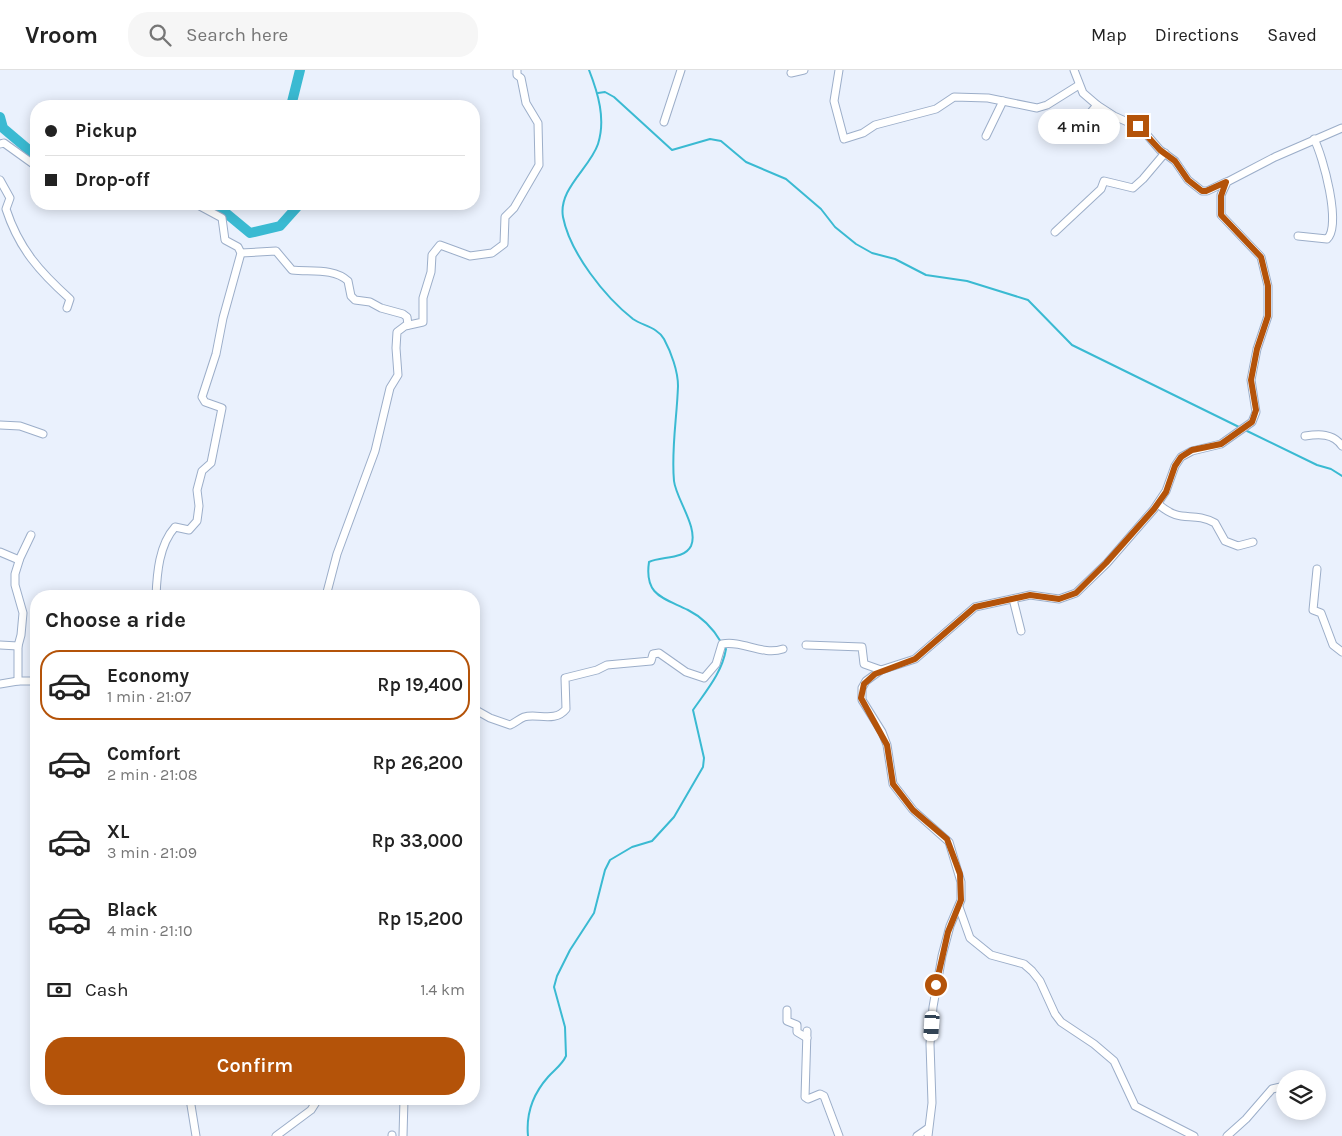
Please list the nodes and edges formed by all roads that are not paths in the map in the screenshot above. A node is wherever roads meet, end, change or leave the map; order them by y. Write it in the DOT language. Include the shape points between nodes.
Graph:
graph roads {
  1 [pos="517,70"];
  2 [pos="804,70"];
  3 [pos="839,70"];
  4 [pos="1074,70"];
  5 [pos="681,71"];
  6 [pos="790,73"];
  7 [pos="1079,85"];
  8 [pos="1003,101"];
  9 [pos="1097,105"];
  10 [pos="1086,118"];
  11 [pos="664,122"];
  12 [pos="1342,128"];
  13 [pos="986,136"];
  14 [pos="1314,139"];
  15 [pos="0,144"];
  16 [pos="1165,153"];
  17 [pos="30,162"];
  18 [pos="0,180"];
  19 [pos="1226,182"];
  20 [pos="207,210"];
  21 [pos="1342,225"];
  22 [pos="1333,227"];
  23 [pos="1055,232"];
  24 [pos="1298,236"];
  25 [pos="241,253"];
  26 [pos="67,308"];
  27 [pos="408,325"];
  28 [pos="0,425"];
  29 [pos="43,434"];
  30 [pos="1305,436"];
  31 [pos="1342,446"];
  32 [pos="1158,504"];
  33 [pos="31,535"];
  34 [pos="1253,542"];
  35 [pos="0,552"];
  36 [pos="19,560"];
  37 [pos="1317,568"];
  38 [pos="156,590"];
  39 [pos="328,590"];
  40 [pos="1013,599"];
  41 [pos="1021,631"];
  42 [pos="0,645"];
  43 [pos="806,645"];
  44 [pos="18,646"];
  45 [pos="783,649"];
  46 [pos="1342,652"];
  47 [pos="881,670"];
  48 [pos="18,681"];
  49 [pos="30,682"];
  50 [pos="0,684"];
  51 [pos="480,712"];
  52 [pos="959,907"];
  53 [pos="787,1010"];
  54 [pos="1276,1088"];
  55 [pos="191,1105"];
  56 [pos="314,1105"];
  57 [pos="404,1105"];
  58 [pos="928,1132"];
  59 [pos="196,1136"];
  60 [pos="276,1136"];
  61 [pos="403,1136"];
  62 [pos="839,1136"];
  63 [pos="917,1136"];
  64 [pos="1194,1136"];
  65 [pos="1227,1136"];
  1 -- 27 [label="street" via="526,103 538,123 538,167 505,218 503,246 492,253 471,256 440,245 434,251 423,298 423,323"];
  2 -- 6 [label="street"];
  3 -- 8 [label="street" via="834,101 844,139 863,133 876,124 936,109 954,97"];
  4 -- 7 [label="street"];
  5 -- 11 [label="street"];
  7 -- 8 [label="street" via="1042,107 1030,108"];
  7 -- 9 [label="street"];
  8 -- 13 [label="street"];
  9 -- 10 [label="street"];
  9 -- 16 [label="street" via="1141,128"];
  12 -- 14 [label="street"];
  14 -- 19 [label="street"];
  14 -- 22 [label="street" via="1324,158 1326,175 1334,192"];
  15 -- 17 [label="street" via="4,143"];
  16 -- 19 [label="street" via="1202,191"];
  16 -- 23 [label="street" via="1132,188 1104,181 1101,189"];
  18 -- 26 [label="street" via="10,198 6,209 22,247 70,299"];
  19 -- 32 [label="street" via="1221,196 1221,215 1261,257 1268,286 1268,316 1251,380 1256,414 1246,427 1221,444 1192,450 1181,457"];
  20 -- 25 [label="street" via="222,218 226,240 238,247"];
  21 -- 22 [label="street"];
  22 -- 24 [label="street" via="1327,239"];
  25 -- 27 [label="street" via="276,251 292,270 339,274 349,282 351,296 355,300 403,314"];
  25 -- 38 [label="street" via="202,397 205,402 222,408 214,453 210,466 202,472 197,490 196,522 190,530 175,527 166,540"];
  27 -- 39 [label="street" via="397,332 398,375 390,388 375,451 345,531"];
  28 -- 29 [label="street" via="20,426"];
  30 -- 31 [label="street" via="1326,435"];
  32 -- 34 [label="street" via="1179,517 1189,515 1208,519 1216,524 1225,541 1236,546"];
  32 -- 40 [label="street" via="1076,593 1059,599 1036,595"];
  33 -- 36 [label="street"];
  35 -- 36 [label="street"];
  36 -- 44 [label="street" via="15,585 23,613"];
  37 -- 46 [label="street" via="1313,609 1321,614 1333,645"];
  40 -- 41 [label="street"];
  40 -- 47 [label="street" via="975,607 915,659"];
  42 -- 44 [label="street"];
  43 -- 47 [label="street" via="862,647 864,664"];
  44 -- 48 [label="street"];
  45 -- 51 [label="street" via="771,652 736,643 722,644 716,664 704,678 686,672 659,653 652,654 651,661 605,665 565,678 566,709 563,713 525,717 510,725"];
  47 -- 52 [label="street" via="864,684 861,698 884,738 896,789 913,810 949,842 961,882"];
  48 -- 49 [label="street"];
  48 -- 50 [label="street"];
  52 -- 58 [label="street" via="944,948 933,1007 930,1044 932,1103"];
  52 -- 64 [label="street" via="970,938 991,955 1024,964 1040,981 1054,1014 1061,1022 1114,1061 1135,1106"];
  53 -- 62 [label="street" via="787,1021 797,1026 797,1032 807,1034 805,1097 824,1096"];
  54 -- 65 [label="street"];
  55 -- 59 [label="street"];
  56 -- 60 [label="street"];
  57 -- 61 [label="street"];
  58 -- 63 [label="street"];
}
